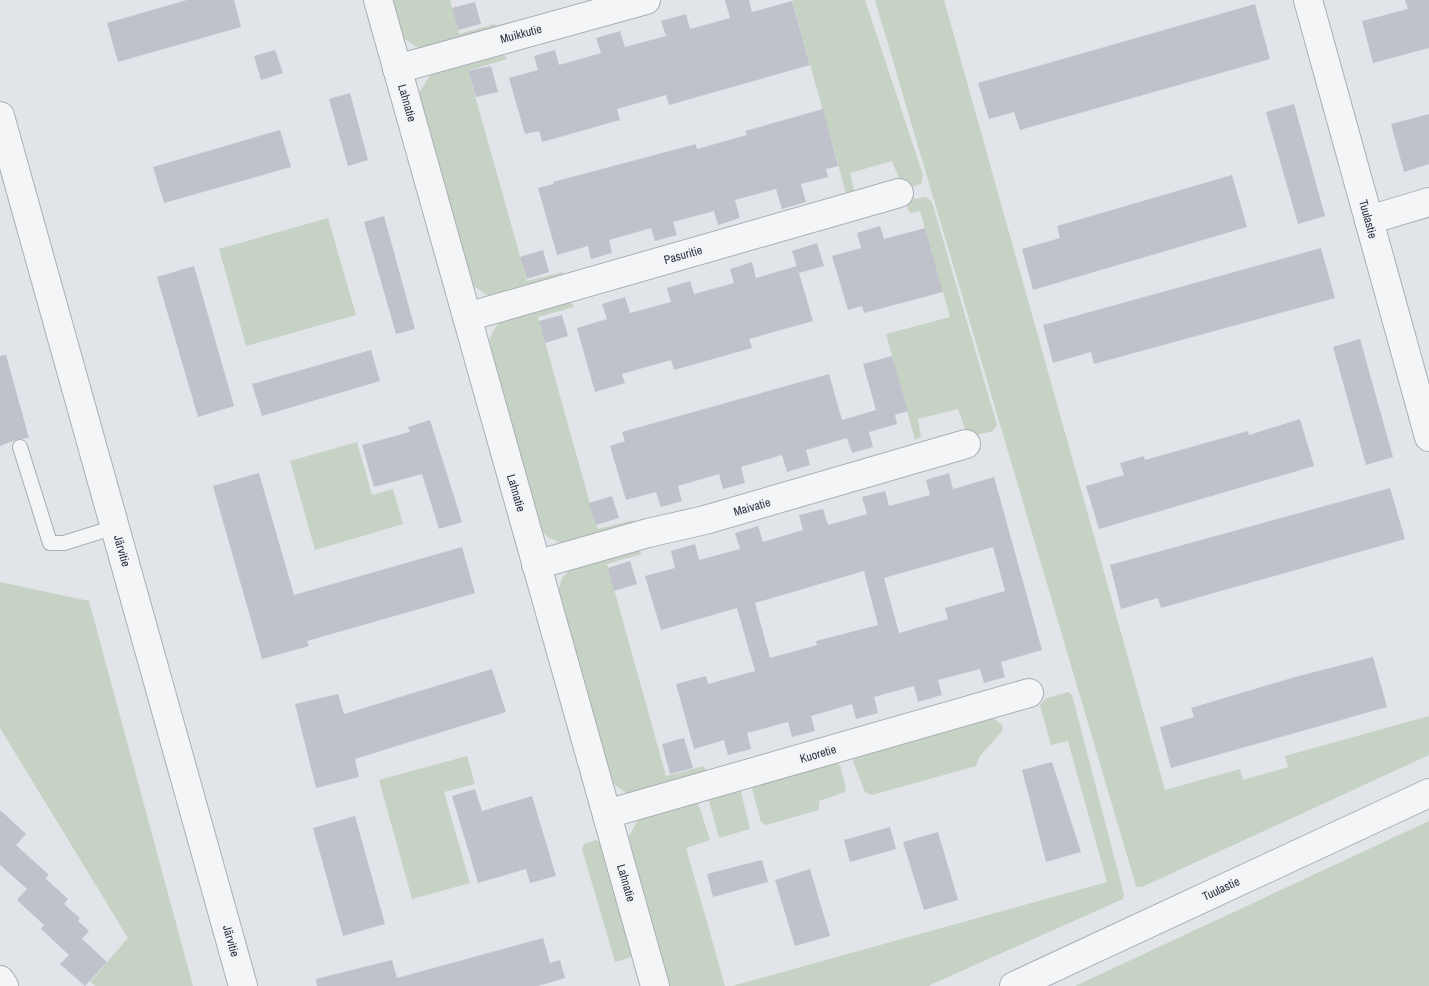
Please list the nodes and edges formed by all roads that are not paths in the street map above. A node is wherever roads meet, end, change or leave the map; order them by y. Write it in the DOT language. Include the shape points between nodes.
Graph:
graph roads {
  1 [pos="378,0"];
  2 [pos="646,0"];
  3 [pos="1308,0"];
  4 [pos="397,69"];
  5 [pos="0,116"];
  6 [pos="899,193"];
  7 [pos="1429,202"];
  8 [pos="1369,220"];
  9 [pos="467,317"];
  10 [pos="1429,437"];
  11 [pos="966,444"];
  12 [pos="20,447"];
  13 [pos="115,526"];
  14 [pos="536,565"];
  15 [pos="1029,693"];
  16 [pos="1429,793"];
  17 [pos="607,814"];
  18 [pos="0,980"];
  19 [pos="4,986"];
  20 [pos="243,986"];
  21 [pos="654,986"];
  22 [pos="1014,986"];
  1 -- 4 [label="street, Lahnatie"];
  2 -- 4 [label="street, Muikkutie"];
  3 -- 8 [label="street, Tuulastie"];
  4 -- 9 [label="street, Lahnatie"];
  5 -- 13 [label="street, Järvitie"];
  6 -- 9 [label="street, Pasuritie"];
  7 -- 8 [label="street"];
  8 -- 10 [label="street, Tuulastie"];
  9 -- 14 [label="street, Lahnatie"];
  11 -- 14 [label="street, Maivatie"];
  12 -- 13 [label="lane" via="50,543 64,543"];
  13 -- 20 [label="street, Järvitie"];
  14 -- 17 [label="street, Lahnatie"];
  15 -- 17 [label="street, Kuoretie"];
  16 -- 22 [label="street, Tuulastie"];
  17 -- 21 [label="street, Lahnatie"];
  18 -- 19 [label="street"];
}
